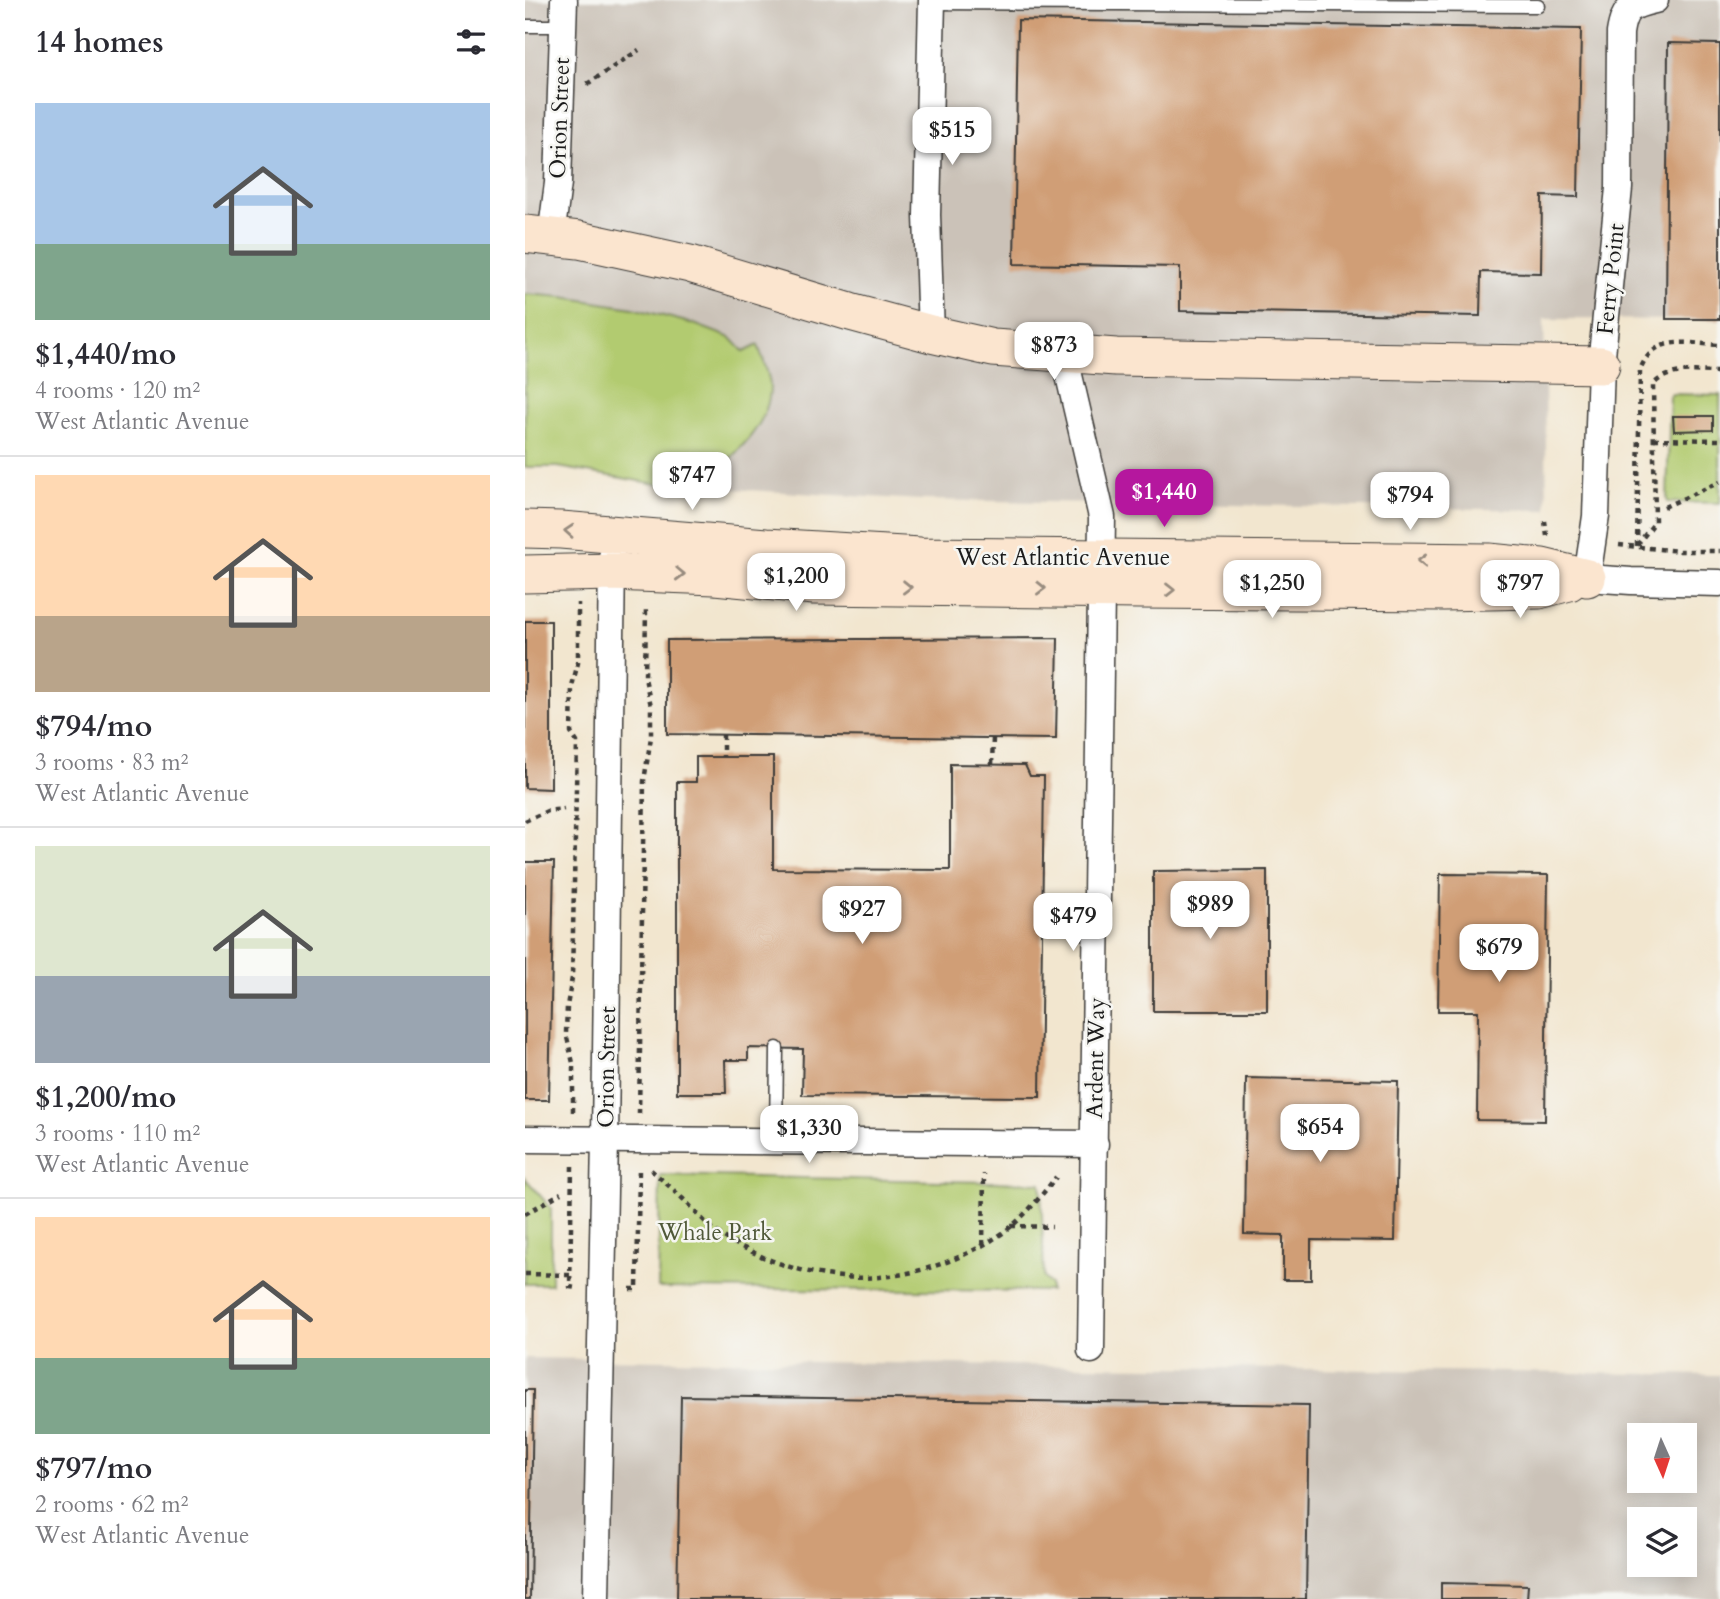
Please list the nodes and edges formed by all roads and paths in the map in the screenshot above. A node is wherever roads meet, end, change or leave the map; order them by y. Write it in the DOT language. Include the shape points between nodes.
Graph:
graph roads {
  1 [pos="1655,0"];
  2 [pos="932,1"];
  3 [pos="1538,6"];
  4 [pos="563,13"];
  5 [pos="525,26"];
  6 [pos="538,235"];
  7 [pos="931,334"];
  8 [pos="1720,345"];
  9 [pos="1064,354"];
  10 [pos="1601,365"];
  11 [pos="1720,372"];
  12 [pos="1654,439"];
  13 [pos="1720,440"];
  14 [pos="1720,482"];
  15 [pos="1664,508"];
  16 [pos="1545,521"];
  17 [pos="525,529"];
  18 [pos="613,534"];
  19 [pos="1547,537"];
  20 [pos="1637,546"];
  21 [pos="1720,551"];
  22 [pos="612,572"];
  23 [pos="1102,573"];
  24 [pos="525,574"];
  25 [pos="1587,578"];
  26 [pos="1720,583"];
  27 [pos="578,596"];
  28 [pos="646,604"];
  29 [pos="723,735"];
  30 [pos="993,738"];
  31 [pos="723,757"];
  32 [pos="992,764"];
  33 [pos="564,809"];
  34 [pos="525,821"];
  35 [pos="777,1048"];
  36 [pos="573,1116"];
  37 [pos="639,1120"];
  38 [pos="525,1139"];
  39 [pos="605,1140"];
  40 [pos="776,1141"];
  41 [pos="1095,1144"];
  42 [pos="651,1170"];
  43 [pos="983,1174"];
  44 [pos="1056,1177"];
  45 [pos="561,1193"];
  46 [pos="525,1214"];
  47 [pos="1010,1226"];
  48 [pos="1052,1227"];
  49 [pos="983,1245"];
  50 [pos="525,1275"];
  51 [pos="570,1275"];
  52 [pos="1091,1350"];
  53 [pos="596,1599"];
  1 -- 10 [label="street, Ferry Point" via="1633,5 1622,17 1619,188"];
  2 -- 3 [label="lane"];
  2 -- 7 [label="street" via="927,215"];
  4 -- 5 [label="lane"];
  4 -- 6 [label="street, Orion Street" via="558,183"];
  6 -- 7 [label="street" via="690,264"];
  7 -- 9 [label="street" via="992,348"];
  8 -- 20 [label="path" via="1665,344 1645,356 1640,370"];
  9 -- 10 [label="street"];
  9 -- 23 [label="street, Ardent Way" via="1100,503"];
  10 -- 25 [label="street, Ferry Point" via="1596,516"];
  11 -- 12 [label="path" via="1676,372 1660,377 1653,385"];
  12 -- 13 [label="path"];
  12 -- 20 [label="path" via="1655,522"];
  14 -- 15 [label="path"];
  16 -- 19 [label="path"];
  18 -- 17 [label="street, West Atlantic Avenue, one-way"];
  18 -- 22 [label="street, Orion Street"];
  18 -- 23 [label="street, West Atlantic Avenue"];
  20 -- 21 [label="path"];
  22 -- 23 [label="street, West Atlantic Avenue, one-way" via="814,586"];
  22 -- 24 [label="street, West Atlantic Avenue"];
  22 -- 39 [label="street, Orion Street"];
  23 -- 25 [label="street, West Atlantic Avenue" via="1489,562 1542,567"];
  23 -- 41 [label="street, Ardent Way"];
  25 -- 26 [label="street"];
  27 -- 36 [label="path" via="578,663 572,686 572,733 577,742 572,978 566,1033 573,1063"];
  28 -- 37 [label="path" via="645,678 651,737 643,781"];
  29 -- 31 [label="path"];
  30 -- 32 [label="path"];
  33 -- 34 [label="path"];
  35 -- 40 [label="lane"];
  38 -- 39 [label="street"];
  39 -- 40 [label="street"];
  39 -- 53 [label="street, Orion Street"];
  40 -- 41 [label="street"];
  41 -- 52 [label="street, Ardent Way"];
  42 -- 49 [label="path" via="721,1236 811,1274 873,1279 902,1276"];
  43 -- 49 [label="path"];
  44 -- 47 [label="path"];
  45 -- 46 [label="path"];
  47 -- 48 [label="path"];
  47 -- 49 [label="path"];
  50 -- 51 [label="path"];
}
